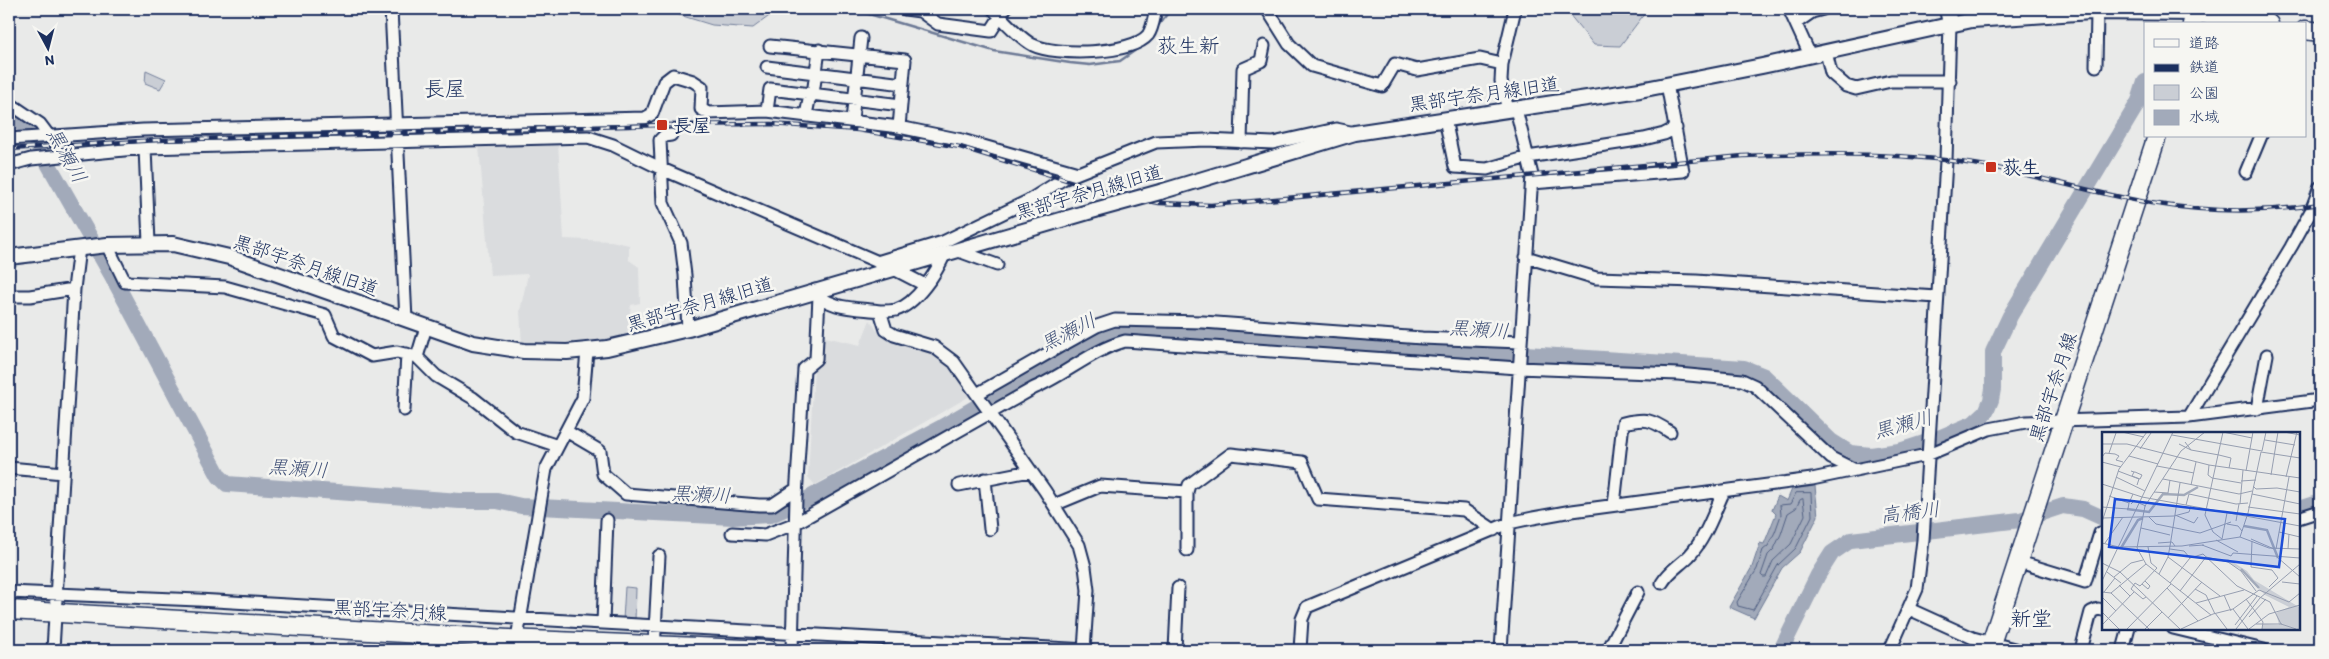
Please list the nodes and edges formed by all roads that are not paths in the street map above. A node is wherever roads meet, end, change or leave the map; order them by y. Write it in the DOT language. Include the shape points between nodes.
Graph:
graph roads {
  1 [pos="391,9"];
  2 [pos="905,9"];
  3 [pos="1156,9"];
  4 [pos="1267,9"];
  5 [pos="1514,9"];
  6 [pos="1789,9"];
  7 [pos="1823,9"];
  8 [pos="1947,9"];
  9 [pos="1000,12"];
  10 [pos="2097,12"];
  11 [pos="2252,14"];
  12 [pos="2194,18"];
  13 [pos="2266,22"];
  14 [pos="1796,23"];
  15 [pos="1950,24"];
  16 [pos="2306,30"];
  17 [pos="2320,32"];
  18 [pos="861,38"];
  19 [pos="770,46"];
  20 [pos="1264,46"];
  21 [pos="819,50"];
  22 [pos="1826,52"];
  23 [pos="859,55"];
  24 [pos="1810,55"];
  25 [pos="1502,64"];
  26 [pos="2096,66"];
  27 [pos="767,67"];
  28 [pos="816,72"];
  29 [pos="857,78"];
  30 [pos="1950,81"];
  31 [pos="903,84"];
  32 [pos="1667,84"];
  33 [pos="813,94"];
  34 [pos="854,100"];
  35 [pos="9,102"];
  36 [pos="901,105"];
  37 [pos="1512,109"];
  38 [pos="767,111"];
  39 [pos="806,115"];
  40 [pos="1445,118"];
  41 [pos="852,120"];
  42 [pos="397,125"];
  43 [pos="900,127"];
  44 [pos="1676,128"];
  45 [pos="1355,133"];
  46 [pos="671,135"];
  47 [pos="46,136"];
  48 [pos="9,138"];
  49 [pos="2156,138"];
  50 [pos="2260,138"];
  51 [pos="1241,142"];
  52 [pos="398,143"];
  53 [pos="145,148"];
  54 [pos="1528,157"];
  55 [pos="9,165"];
  56 [pos="662,169"];
  57 [pos="2246,172"];
  58 [pos="1078,173"];
  59 [pos="1532,183"];
  60 [pos="2320,187"];
  61 [pos="149,243"];
  62 [pos="107,245"];
  63 [pos="79,248"];
  64 [pos="951,251"];
  65 [pos="9,257"];
  66 [pos="1526,257"];
  67 [pos="877,262"];
  68 [pos="997,265"];
  69 [pos="892,268"];
  70 [pos="925,285"];
  71 [pos="74,289"];
  72 [pos="817,293"];
  73 [pos="9,296"];
  74 [pos="1937,297"];
  75 [pos="880,311"];
  76 [pos="406,320"];
  77 [pos="426,326"];
  78 [pos="688,329"];
  79 [pos="1520,340"];
  80 [pos="587,351"];
  81 [pos="412,355"];
  82 [pos="2268,355"];
  83 [pos="1518,366"];
  84 [pos="978,395"];
  85 [pos="2320,400"];
  86 [pos="2257,409"];
  87 [pos="404,410"];
  88 [pos="989,411"];
  89 [pos="2189,417"];
  90 [pos="2064,421"];
  91 [pos="566,431"];
  92 [pos="1670,432"];
  93 [pos="558,446"];
  94 [pos="1927,452"];
  95 [pos="9,468"];
  96 [pos="1855,470"];
  97 [pos="1030,471"];
  98 [pos="63,473"];
  99 [pos="985,479"];
  100 [pos="959,485"];
  101 [pos="1724,490"];
  102 [pos="1187,492"];
  103 [pos="796,493"];
  104 [pos="1054,505"];
  105 [pos="1614,505"];
  106 [pos="2320,512"];
  107 [pos="2299,518"];
  108 [pos="796,519"];
  109 [pos="607,520"];
  110 [pos="1509,524"];
  111 [pos="990,529"];
  112 [pos="1494,530"];
  113 [pos="2100,532"];
  114 [pos="732,533"];
  115 [pos="1187,550"];
  116 [pos="659,556"];
  117 [pos="2019,562"];
  118 [pos="1662,583"];
  119 [pos="1178,588"];
  120 [pos="9,592"];
  121 [pos="1638,592"];
  122 [pos="56,604"];
  123 [pos="1909,609"];
  124 [pos="9,610"];
  125 [pos="2102,610"];
  126 [pos="520,619"];
  127 [pos="602,623"];
  128 [pos="655,626"];
  129 [pos="2129,629"];
  130 [pos="2177,629"];
  131 [pos="792,634"];
  132 [pos="516,645"];
  133 [pos="1991,647"];
  134 [pos="654,648"];
  135 [pos="695,649"];
  136 [pos="53,650"];
  137 [pos="768,650"];
  138 [pos="792,650"];
  139 [pos="1084,650"];
  140 [pos="1088,650"];
  141 [pos="1175,650"];
  142 [pos="1300,650"];
  143 [pos="1501,650"];
  144 [pos="1608,650"];
  145 [pos="1890,650"];
  146 [pos="2018,650"];
  147 [pos="2081,650"];
  148 [pos="2123,650"];
  149 [pos="2264,650"];
  1 -- 42 [label="street"];
  2 -- 9 [label="street" via="920,11 938,24 991,31"];
  3 -- 9 [label="street" via="1148,34 1136,43 1122,49 1096,52 1048,50 1032,45"];
  4 -- 25 [label="street" via="1289,44 1312,66 1382,86 1395,64 1417,70 1480,59"];
  5 -- 25 [label="street"];
  6 -- 14 [label="street"];
  7 -- 14 [label="street"];
  8 -- 15 [label="street"];
  10 -- 12 [label="street, 黒部宇奈月線旧道" via="2158,12"];
  10 -- 15 [label="street, 黒部宇奈月線旧道"];
  10 -- 26 [label="street"];
  11 -- 12 [label="main road"];
  11 -- 13 [label="main road"];
  14 -- 24 [label="street"];
  15 -- 22 [label="street, 黒部宇奈月線旧道"];
  15 -- 30 [label="street"];
  16 -- 17 [label="main road"];
  18 -- 23 [label="street"];
  19 -- 21 [label="street"];
  20 -- 51 [label="street" via="1261,61 1243,69"];
  21 -- 23 [label="street"];
  21 -- 28 [label="street"];
  22 -- 24 [label="street, 黒部宇奈月線旧道"];
  22 -- 30 [label="street" via="1831,73 1846,86 1856,89 1891,80"];
  23 -- 29 [label="street"];
  23 -- 31 [label="street" via="905,60"];
  24 -- 32 [label="street, 黒部宇奈月線旧道"];
  25 -- 37 [label="street" via="1501,81"];
  27 -- 28 [label="street"];
  28 -- 29 [label="street"];
  28 -- 33 [label="street"];
  29 -- 31 [label="street"];
  29 -- 34 [label="street"];
  30 -- 74 [label="street"];
  31 -- 36 [label="street"];
  32 -- 37 [label="street, 黒部宇奈月線旧道"];
  32 -- 44 [label="street"];
  33 -- 34 [label="street"];
  33 -- 38 [label="street" via="770,89"];
  33 -- 39 [label="street"];
  34 -- 36 [label="street"];
  34 -- 41 [label="street"];
  35 -- 47 [label="street" via="40,124"];
  36 -- 43 [label="street"];
  37 -- 40 [label="street, 黒部宇奈月線旧道"];
  37 -- 54 [label="street"];
  38 -- 39 [label="street"];
  38 -- 42 [label="street" via="708,113 701,109 702,87 673,75 664,82 652,114 645,118"];
  39 -- 41 [label="street"];
  40 -- 45 [label="street, 黒部宇奈月線旧道"];
  40 -- 54 [label="street" via="1455,167 1487,169"];
  41 -- 43 [label="street"];
  42 -- 47 [label="street" via="143,130"];
  42 -- 52 [label="street"];
  43 -- 58 [label="street" via="962,140"];
  44 -- 54 [label="street" via="1644,139"];
  44 -- 59 [label="street" via="1683,171"];
  45 -- 51 [label="street" via="1336,129 1273,143"];
  45 -- 64 [label="street, 黒部宇奈月線旧道, bridge"];
  46 -- 56 [label="street" via="660,140"];
  47 -- 48 [label="street"];
  49 -- 90 [label="main road, 黒部宇奈月線"];
  50 -- 57 [label="street"];
  51 -- 58 [label="street" via="1156,142"];
  52 -- 53 [label="street"];
  52 -- 56 [label="street" via="588,137 613,145"];
  52 -- 76 [label="street"];
  53 -- 55 [label="street" via="54,156"];
  53 -- 61 [label="street"];
  54 -- 59 [label="street"];
  56 -- 67 [label="street"];
  56 -- 78 [label="street" via="663,203 681,243"];
  58 -- 67 [label="street" via="943,242"];
  59 -- 66 [label="street"];
  60 -- 89 [label="street" via="2312,211"];
  61 -- 62 [label="street, 黒部宇奈月線旧道"];
  61 -- 76 [label="street, 黒部宇奈月線旧道" via="196,248 229,257"];
  62 -- 63 [label="street, 黒部宇奈月線旧道"];
  62 -- 81 [label="street" via="125,282 225,287 325,315 334,336 372,356 397,352"];
  63 -- 65 [label="street, 黒部宇奈月線旧道"];
  63 -- 71 [label="street"];
  64 -- 68 [label="street"];
  64 -- 69 [label="street, 黒部宇奈月線旧道"];
  64 -- 70 [label="street"];
  66 -- 74 [label="street" via="1596,278 1696,281"];
  66 -- 79 [label="street"];
  67 -- 69 [label="street"];
  69 -- 70 [label="street"];
  69 -- 72 [label="street, 黒部宇奈月線旧道"];
  70 -- 75 [label="street" via="896,310"];
  71 -- 73 [label="street"];
  71 -- 98 [label="street"];
  72 -- 75 [label="street" via="832,304"];
  72 -- 78 [label="street, 黒部宇奈月線旧道"];
  72 -- 103 [label="street" via="816,359 804,369"];
  74 -- 94 [label="street"];
  75 -- 84 [label="street" via="886,330 934,348 954,362"];
  76 -- 77 [label="street, 黒部宇奈月線旧道"];
  77 -- 80 [label="street, 黒部宇奈月線旧道" via="491,347 524,351"];
  77 -- 81 [label="street"];
  78 -- 80 [label="street, 黒部宇奈月線旧道"];
  79 -- 83 [label="street"];
  79 -- 84 [label="street" via="1422,338 1203,322 1115,320 1059,346"];
  80 -- 91 [label="street" via="583,398"];
  81 -- 87 [label="street"];
  81 -- 93 [label="street" via="436,376 473,398 516,432"];
  82 -- 86 [label="street"];
  83 -- 88 [label="street" via="1125,341"];
  83 -- 96 [label="street" via="1742,380 1755,386 1831,458"];
  83 -- 110 [label="street"];
  84 -- 88 [label="street"];
  85 -- 86 [label="street"];
  86 -- 89 [label="street"];
  88 -- 97 [label="street"];
  88 -- 108 [label="street"];
  89 -- 90 [label="street"];
  90 -- 94 [label="street" via="2026,422 1989,429"];
  90 -- 117 [label="main road, 黒部宇奈月線"];
  91 -- 93 [label="street"];
  91 -- 103 [label="street" via="600,451 603,474 626,494 772,505"];
  92 -- 105 [label="street" via="1654,421 1623,422"];
  93 -- 126 [label="street" via="546,469"];
  94 -- 96 [label="street"];
  94 -- 123 [label="street" via="1923,540 1917,589"];
  95 -- 98 [label="street"];
  96 -- 101 [label="street"];
  97 -- 99 [label="street"];
  97 -- 104 [label="street"];
  98 -- 122 [label="street"];
  99 -- 100 [label="street"];
  99 -- 111 [label="street"];
  101 -- 105 [label="street"];
  101 -- 118 [label="street" via="1699,543"];
  102 -- 104 [label="street" via="1100,486"];
  102 -- 112 [label="street" via="1189,485 1231,454 1288,460 1302,462 1318,499 1464,510"];
  102 -- 115 [label="street"];
  103 -- 108 [label="street"];
  104 -- 139 [label="street" via="1079,544 1085,567 1088,590"];
  105 -- 110 [label="street"];
  106 -- 107 [label="street"];
  108 -- 114 [label="street" via="765,535"];
  108 -- 131 [label="street"];
  109 -- 127 [label="street"];
  110 -- 112 [label="street"];
  110 -- 143 [label="street"];
  112 -- 142 [label="street" via="1307,607 1302,619"];
  113 -- 117 [label="street" via="2085,582"];
  116 -- 128 [label="street"];
  117 -- 133 [label="main road, 黒部宇奈月線"];
  119 -- 141 [label="street"];
  120 -- 122 [label="street"];
  121 -- 144 [label="street"];
  122 -- 124 [label="main road, 黒部宇奈月線"];
  122 -- 126 [label="street" via="198,600"];
  122 -- 132 [label="main road, 黒部宇奈月線"];
  122 -- 136 [label="street"];
  123 -- 133 [label="street"];
  123 -- 145 [label="street"];
  125 -- 147 [label="street" via="2091,612"];
  126 -- 127 [label="street"];
  126 -- 132 [label="street"];
  127 -- 128 [label="street"];
  128 -- 131 [label="street"];
  128 -- 134 [label="street"];
  129 -- 148 [label="street"];
  130 -- 149 [label="street"];
  131 -- 138 [label="street"];
  131 -- 139 [label="street"];
  132 -- 134 [label="main road, 黒部宇奈月線"];
  133 -- 146 [label="street"];
  134 -- 135 [label="main road, 黒部宇奈月線"];
  135 -- 137 [label="main road, 黒部宇奈月線"];
  139 -- 140 [label="street"];
}
